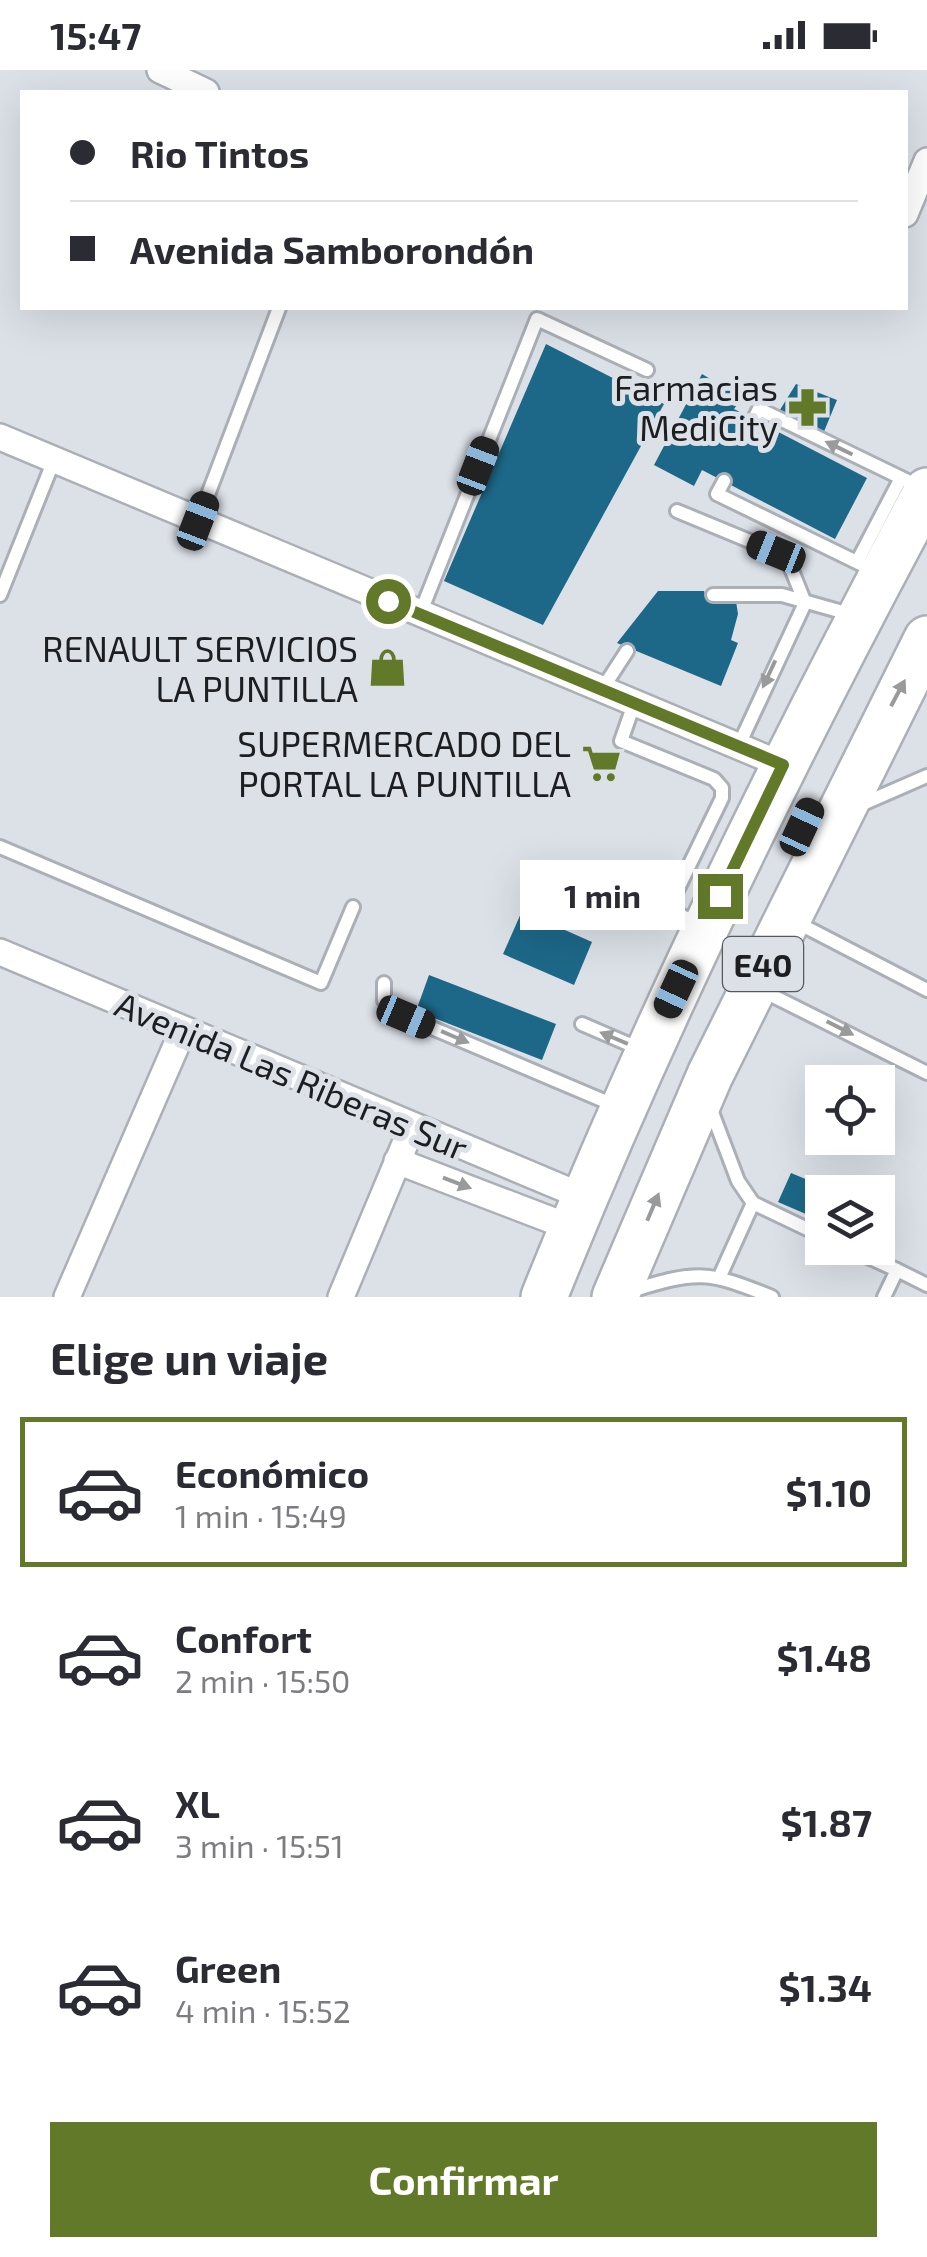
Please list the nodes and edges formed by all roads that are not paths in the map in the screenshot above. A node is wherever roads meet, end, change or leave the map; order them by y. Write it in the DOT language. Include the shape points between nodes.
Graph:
graph roads {
  1 [pos="160,70"];
  2 [pos="202,90"];
  3 [pos="927,161"];
  4 [pos="908,207"];
  5 [pos="278,310"];
  6 [pos="647,370"];
  7 [pos="754,420"];
  8 [pos="0,437"];
  9 [pos="54,460"];
  10 [pos="724,481"];
  11 [pos="920,488"];
  12 [pos="677,512"];
  13 [pos="198,521"];
  14 [pos="870,568"];
  15 [pos="0,595"];
  16 [pos="713,595"];
  17 [pos="804,603"];
  18 [pos="420,614"];
  19 [pos="859,617"];
  20 [pos="927,639"];
  21 [pos="627,650"];
  22 [pos="601,691"];
  23 [pos="634,704"];
  24 [pos="873,740"];
  25 [pos="738,746"];
  26 [pos="783,765"];
  27 [pos="927,776"];
  28 [pos="838,815"];
  29 [pos="0,847"];
  30 [pos="628,892"];
  31 [pos="353,907"];
  32 [pos="787,917"];
  33 [pos="687,918"];
  34 [pos="0,952"];
  35 [pos="384,983"];
  36 [pos="753,985"];
  37 [pos="927,990"];
  38 [pos="582,1024"];
  39 [pos="183,1030"];
  40 [pos="646,1052"];
  41 [pos="927,1072"];
  42 [pos="707,1082"];
  43 [pos="622,1109"];
  44 [pos="412,1126"];
  45 [pos="397,1160"];
  46 [pos="753,1204"];
  47 [pos="578,1212"];
  48 [pos="805,1228"];
  49 [pos="886,1265"];
  50 [pos="897,1270"];
  51 [pos="720,1276"];
  52 [pos="927,1285"];
  53 [pos="67,1297"];
  54 [pos="341,1297"];
  55 [pos="544,1297"];
  56 [pos="615,1297"];
  57 [pos="772,1297"];
  58 [pos="884,1297"];
  1 -- 2 [label="street"];
  3 -- 4 [label="street"];
  5 -- 13 [label="lane"];
  6 -- 18 [label="lane" via="537,319"];
  11 -- 7 [label="lane, one-way" via="759,409"];
  8 -- 9 [label="street"];
  9 -- 13 [label="street"];
  9 -- 15 [label="lane"];
  10 -- 14 [label="lane" via="717,494"];
  11 -- 14 [label="highway, E40"];
  11 -- 24 [label="highway" via="904,587 835,727 838,746 847,752"];
  12 -- 17 [label="lane" via="776,552 788,563"];
  13 -- 18 [label="street"];
  14 -- 19 [label="highway, E40"];
  16 -- 17 [label="lane" via="782,595"];
  17 -- 19 [label="lane"];
  17 -- 25 [label="lane, one-way"];
  18 -- 22 [label="street"];
  19 -- 26 [label="highway, E40"];
  24 -- 20 [label="highway, E40, one-way"];
  21 -- 22 [label="lane"];
  22 -- 23 [label="street"];
  23 -- 25 [label="street"];
  23 -- 33 [label="lane" via="622,740 722,788"];
  24 -- 28 [label="highway, E40"];
  25 -- 26 [label="street"];
  26 -- 33 [label="highway, E40"];
  26 -- 42 [label="highway" via="814,784 815,801 738,956"];
  27 -- 28 [label="lane"];
  28 -- 32 [label="highway, E40"];
  29 -- 31 [label="lane" via="322,983"];
  30 -- 33 [label="lane"];
  32 -- 36 [label="highway, E40"];
  32 -- 37 [label="lane"];
  33 -- 40 [label="highway, E40"];
  34 -- 39 [label="street, Avenida Las Riberas Sur"];
  35 -- 43 [label="lane, one-way" via="384,1000 406,1017"];
  36 -- 41 [label="lane, one-way"];
  36 -- 42 [label="highway, E40"];
  40 -- 38 [label="lane, one-way"];
  39 -- 44 [label="street, Avenida Las Riberas Sur"];
  39 -- 53 [label="street"];
  40 -- 43 [label="highway, E40"];
  42 -- 46 [label="lane" via="738,1181"];
  56 -- 42 [label="highway, E40, one-way"];
  43 -- 47 [label="highway, E40"];
  44 -- 45 [label="street"];
  44 -- 47 [label="street, Avenida Las Riberas Sur"];
  45 -- 47 [label="street, Avenida Las Riberas Sur, one-way"];
  45 -- 54 [label="street"];
  46 -- 48 [label="lane"];
  46 -- 51 [label="lane"];
  47 -- 55 [label="highway, E40"];
  49 -- 50 [label="lane"];
  50 -- 52 [label="lane"];
  50 -- 58 [label="lane"];
  51 -- 56 [label="lane" via="676,1277"];
  51 -- 57 [label="lane"];
}
